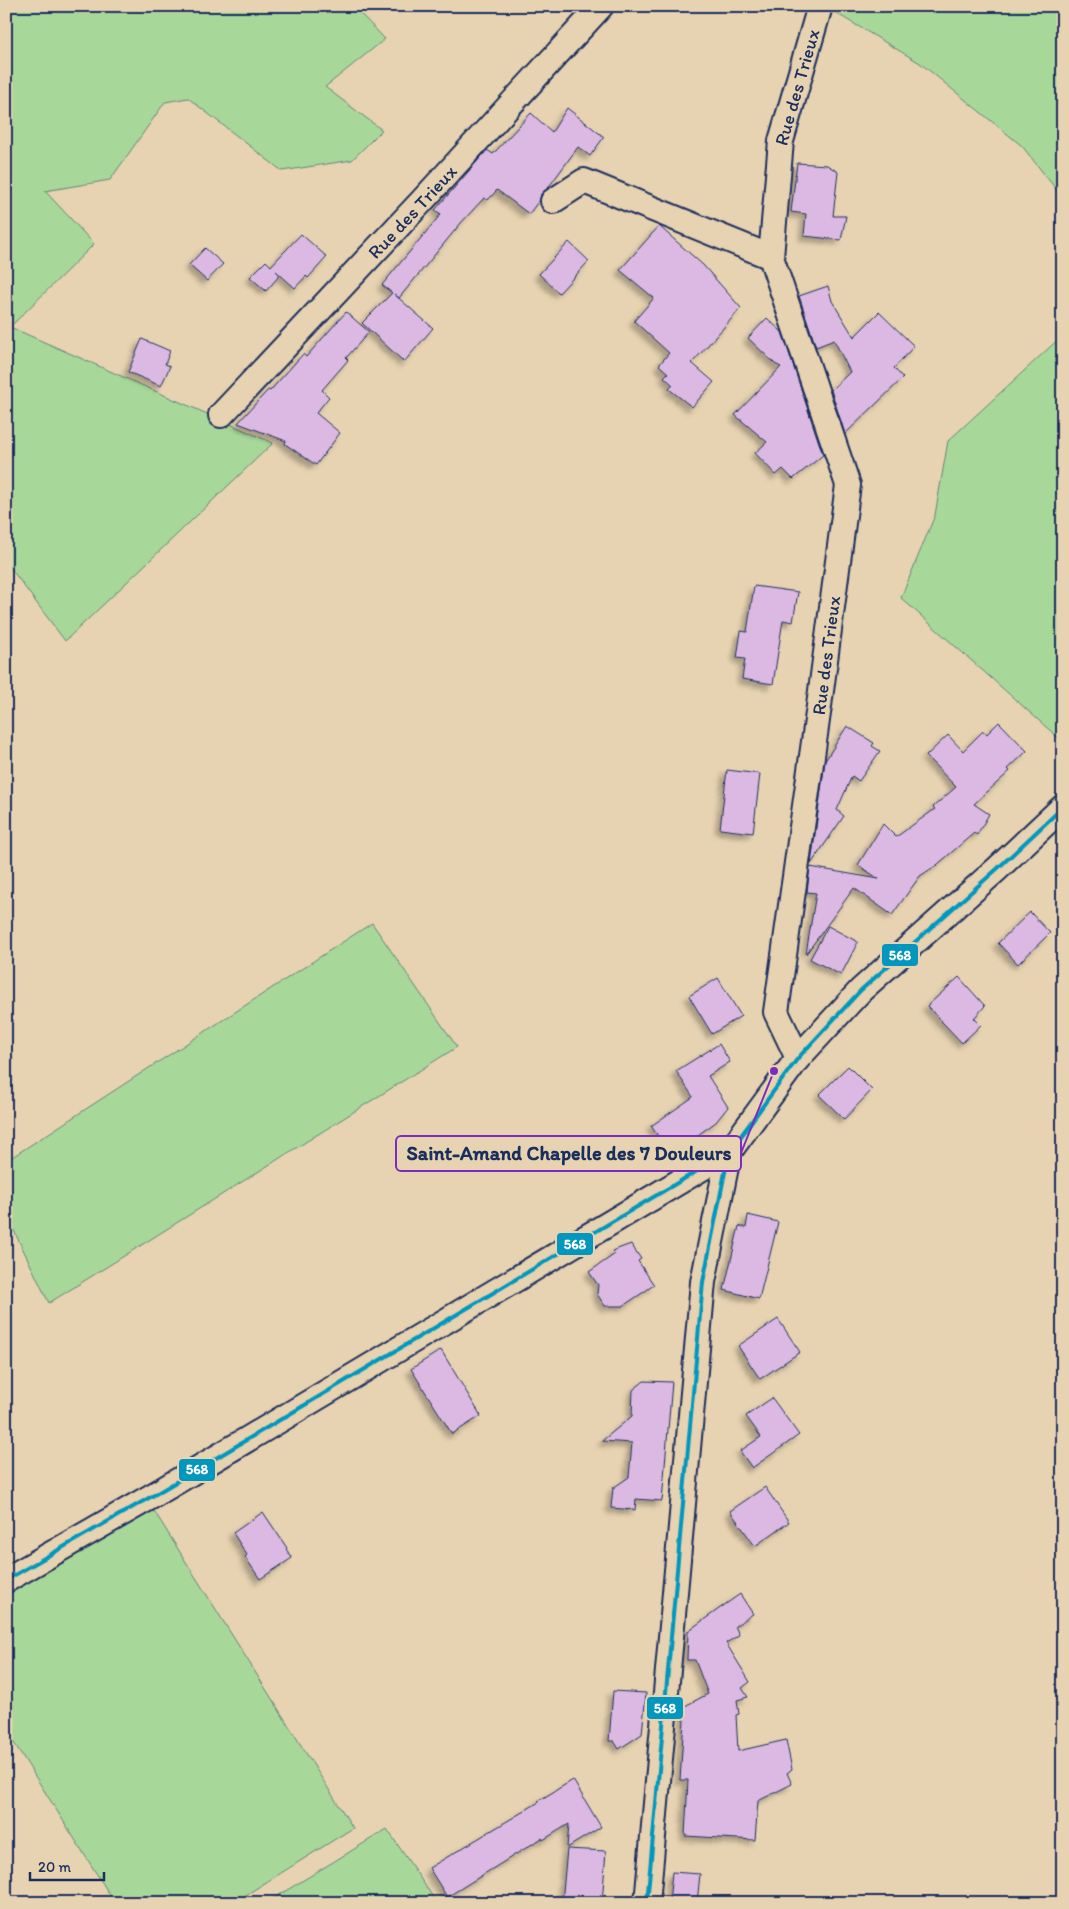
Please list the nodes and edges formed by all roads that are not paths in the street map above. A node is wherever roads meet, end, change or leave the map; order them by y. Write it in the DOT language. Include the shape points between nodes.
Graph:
graph roads {
  1 [pos="601,6"];
  2 [pos="820,6"];
  3 [pos="553,201"];
  4 [pos="771,257"];
  5 [pos="221,415"];
  6 [pos="1063,807"];
  7 [pos="798,1058"];
  8 [pos="729,1152"];
  9 [pos="6,1580"];
  10 [pos="647,1903"];
  1 -- 5 [label="street, Rue des Trieux"];
  2 -- 4 [label="street, Rue des Trieux" via="781,140"];
  3 -- 4 [label="street" via="584,181"];
  4 -- 7 [label="street, Rue des Trieux" via="848,485 776,1012"];
  6 -- 7 [label="street" via="862,990"];
  7 -- 8 [label="street"];
  8 -- 9 [label="street" via="163,1490"];
  8 -- 10 [label="street" via="704,1282"];
}
